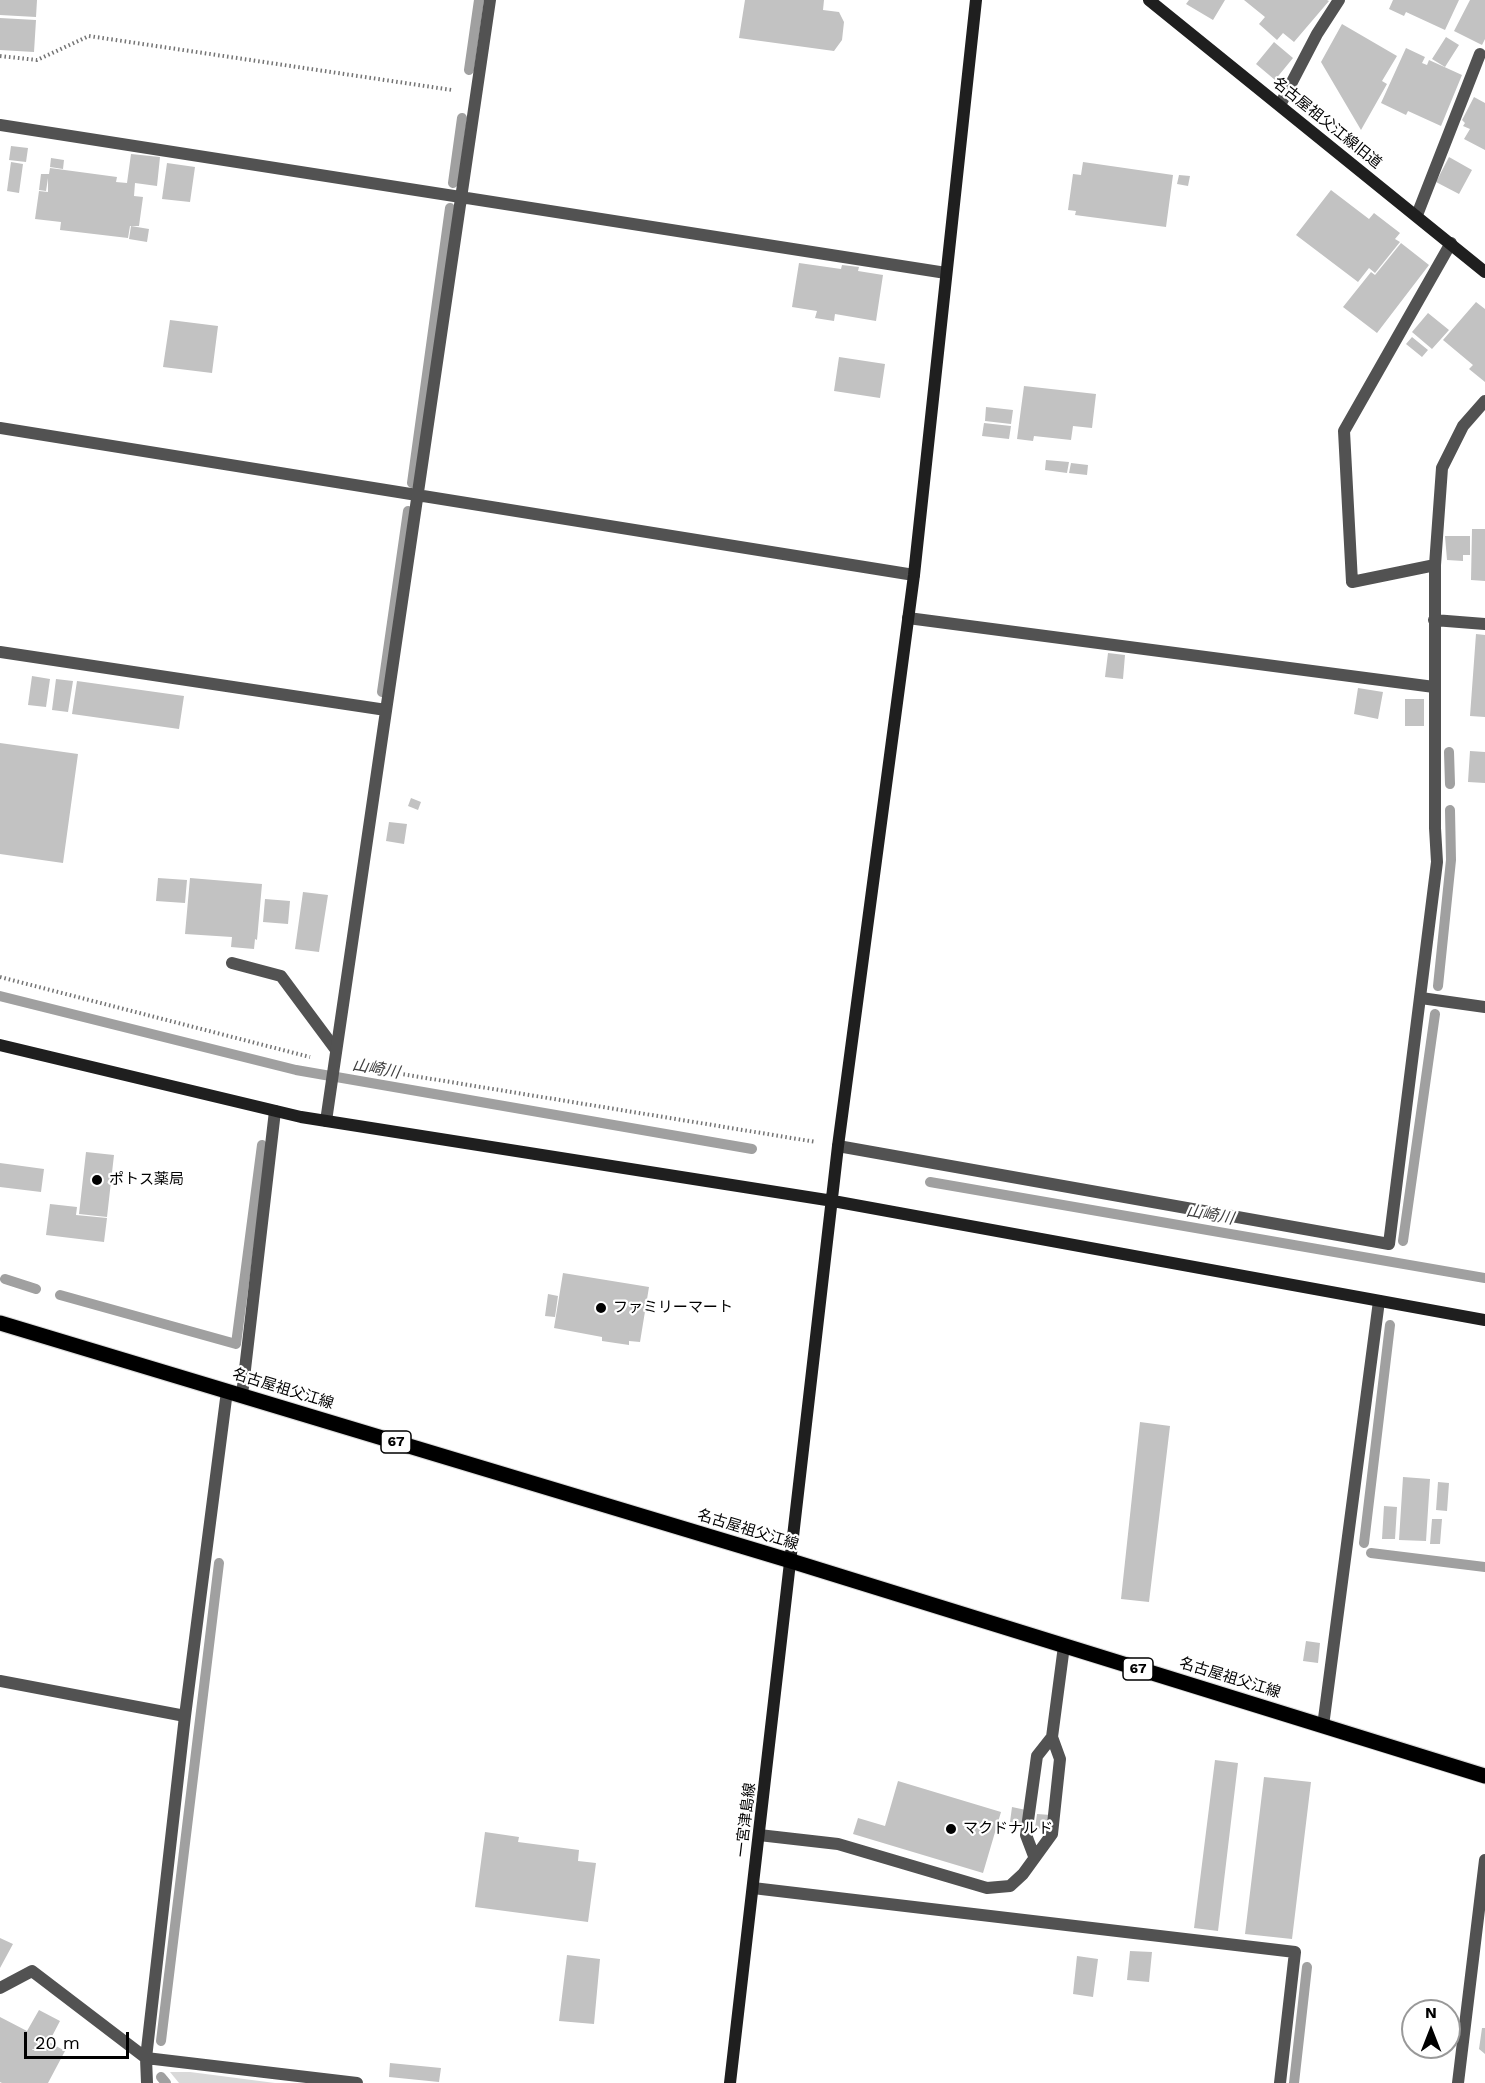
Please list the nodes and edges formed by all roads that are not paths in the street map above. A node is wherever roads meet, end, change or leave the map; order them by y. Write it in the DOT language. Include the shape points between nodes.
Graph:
graph roads {
  1 [pos="490,0"];
  2 [pos="976,0"];
  3 [pos="1149,0"];
  4 [pos="1339,0"];
  5 [pos="1480,54"];
  6 [pos="1280,105"];
  7 [pos="0,125"];
  8 [pos="461,197"];
  9 [pos="1417,215"];
  10 [pos="1451,243"];
  11 [pos="1485,272"];
  12 [pos="946,273"];
  13 [pos="1485,401"];
  14 [pos="0,428"];
  15 [pos="418,494"];
  16 [pos="1435,565"];
  17 [pos="914,575"];
  18 [pos="908,618"];
  19 [pos="1434,620"];
  20 [pos="1485,624"];
  21 [pos="0,652"];
  22 [pos="1434,687"];
  23 [pos="386,710"];
  24 [pos="232,963"];
  25 [pos="1421,998"];
  26 [pos="1485,1007"];
  27 [pos="0,1045"];
  28 [pos="335,1060"];
  29 [pos="275,1111"];
  30 [pos="326,1121"];
  31 [pos="838,1146"];
  32 [pos="833,1201"];
  33 [pos="1379,1301"];
  34 [pos="1485,1320"];
  35 [pos="0,1323"];
  36 [pos="234,1393"];
  37 [pos="791,1561"];
  38 [pos="1064,1646"];
  39 [pos="0,1681"];
  40 [pos="185,1716"];
  41 [pos="1323,1726"];
  42 [pos="1052,1737"];
  43 [pos="1485,1776"];
  44 [pos="759,1835"];
  45 [pos="1034,1856"];
  46 [pos="1485,1860"];
  47 [pos="753,1888"];
  48 [pos="0,1988"];
  49 [pos="146,2058"];
  50 [pos="147,2083"];
  51 [pos="357,2083"];
  52 [pos="730,2083"];
  53 [pos="1280,2083"];
  54 [pos="1458,2083"];
  1 -- 8 [label="street"];
  2 -- 12 [label="street, 一宮津島線"];
  3 -- 6 [label="street, 名古屋祖父江線旧道"];
  4 -- 6 [label="street"];
  5 -- 9 [label="street"];
  6 -- 9 [label="street, 名古屋祖父江線旧道"];
  7 -- 8 [label="street"];
  8 -- 12 [label="street"];
  8 -- 15 [label="street"];
  9 -- 10 [label="street, 名古屋祖父江線旧道"];
  10 -- 11 [label="street, 名古屋祖父江線旧道"];
  10 -- 16 [label="street" via="1344,431 1352,582"];
  12 -- 17 [label="street, 一宮津島線"];
  13 -- 16 [label="street" via="1462,426 1442,468"];
  14 -- 15 [label="street"];
  15 -- 17 [label="street"];
  15 -- 23 [label="street"];
  16 -- 19 [label="street"];
  17 -- 18 [label="street, 一宮津島線"];
  18 -- 22 [label="street"];
  18 -- 31 [label="street, 一宮津島線"];
  19 -- 20 [label="street"];
  19 -- 22 [label="street"];
  21 -- 23 [label="street"];
  22 -- 25 [label="street" via="1437,862"];
  23 -- 28 [label="street"];
  24 -- 28 [label="street" via="281,976"];
  25 -- 26 [label="street"];
  25 -- 31 [label="street" via="1389,1244"];
  27 -- 29 [label="street"];
  28 -- 30 [label="street"];
  29 -- 30 [label="street"];
  29 -- 36 [label="street"];
  30 -- 32 [label="street"];
  31 -- 32 [label="street, 一宮津島線"];
  32 -- 33 [label="street"];
  32 -- 37 [label="street, 一宮津島線"];
  33 -- 34 [label="street"];
  33 -- 41 [label="street"];
  35 -- 36 [label="main road, 名古屋祖父江線 / 67"];
  36 -- 37 [label="main road, 名古屋祖父江線 / 67"];
  36 -- 40 [label="street"];
  37 -- 38 [label="main road, 名古屋祖父江線 / 67"];
  37 -- 44 [label="street, 一宮津島線"];
  38 -- 41 [label="main road, 名古屋祖父江線 / 67"];
  38 -- 42 [label="street"];
  39 -- 40 [label="street"];
  40 -- 49 [label="street"];
  41 -- 43 [label="main road, 名古屋祖父江線 / 67"];
  42 -- 45 [label="street" via="1037,1756 1026,1835"];
  42 -- 45 [label="street" via="1060,1759 1052,1833"];
  44 -- 45 [label="street" via="838,1844 987,1888 1010,1886"];
  44 -- 47 [label="street, 一宮津島線"];
  46 -- 54 [label="street"];
  47 -- 52 [label="street, 一宮津島線"];
  47 -- 53 [label="street" via="1295,1952"];
  48 -- 49 [label="street" via="32,1971"];
  49 -- 50 [label="street"];
  49 -- 51 [label="street"];
}
